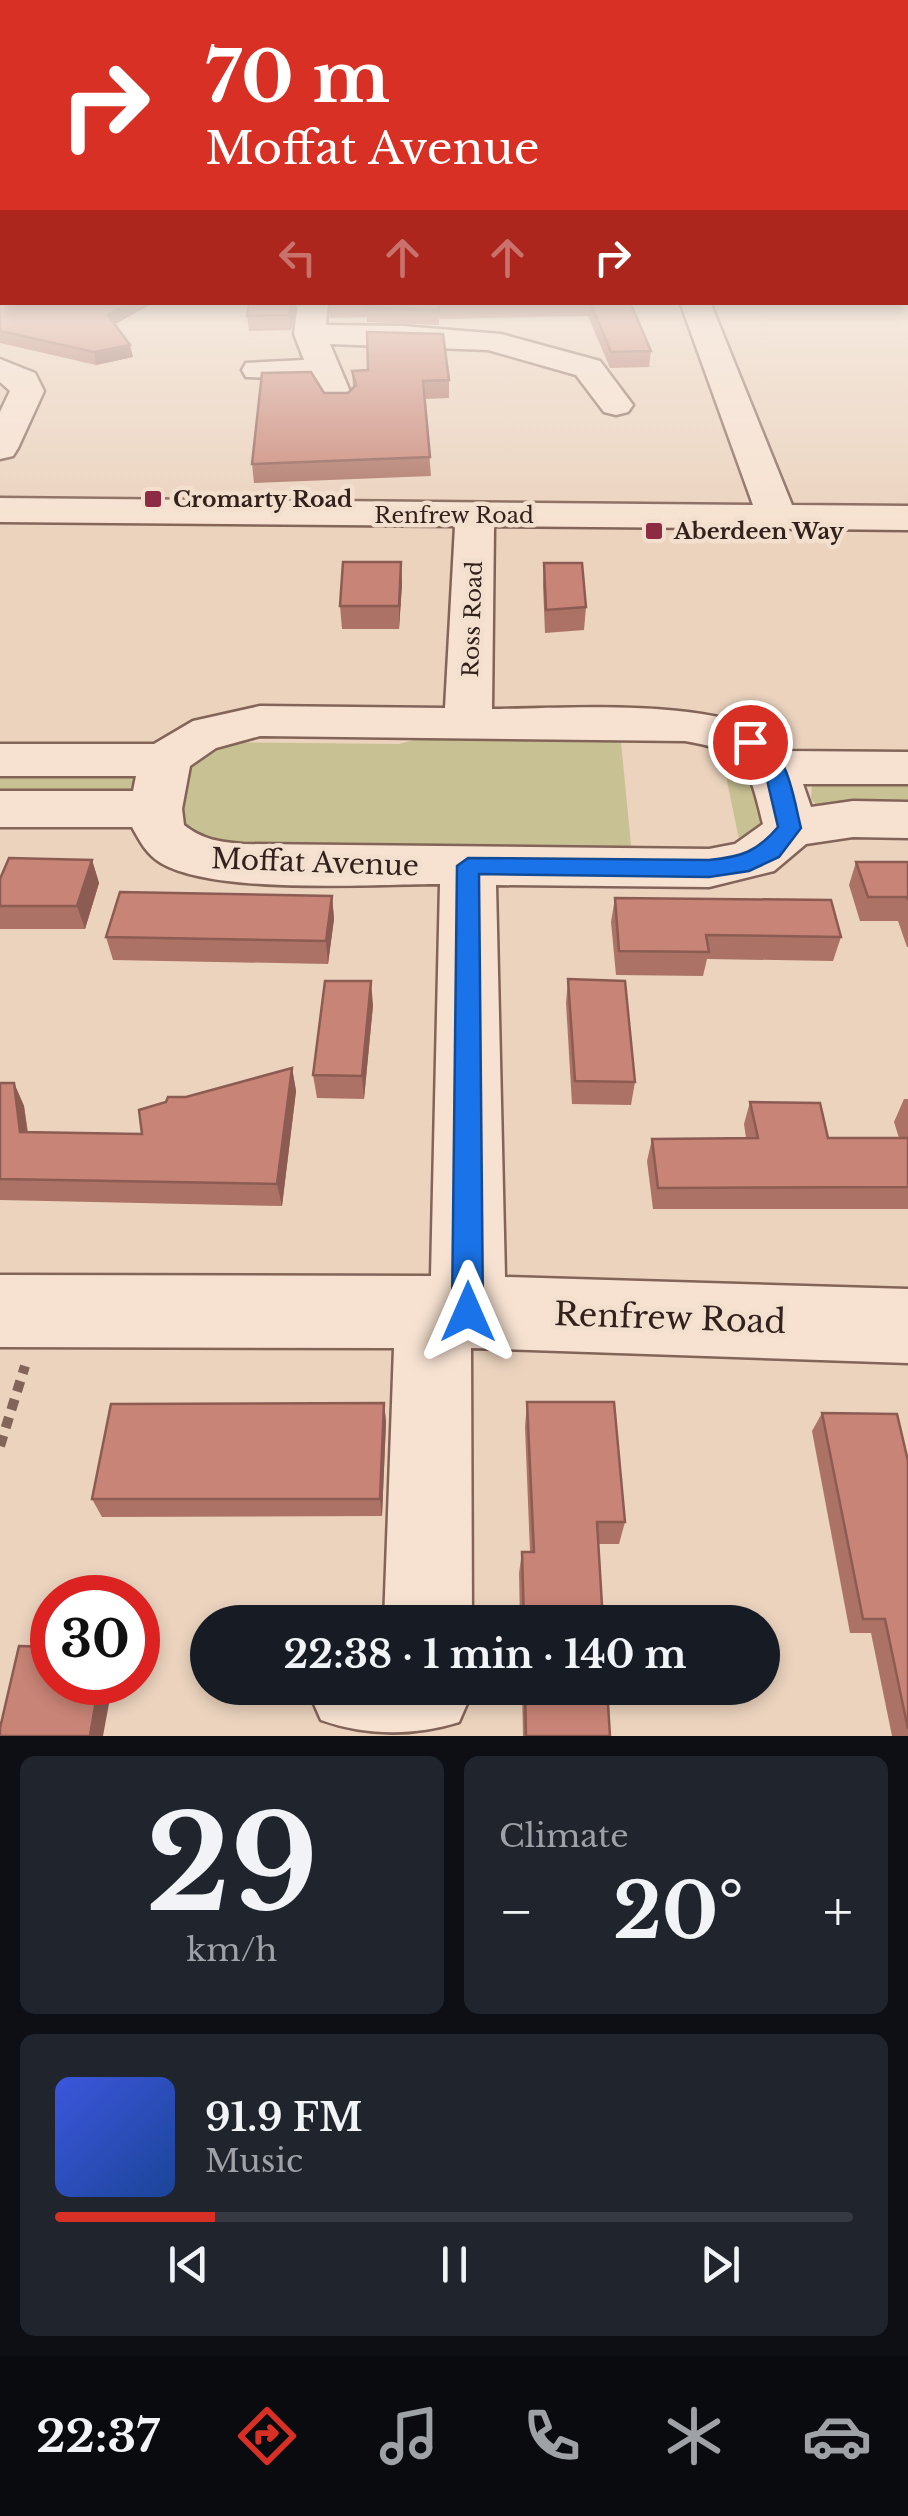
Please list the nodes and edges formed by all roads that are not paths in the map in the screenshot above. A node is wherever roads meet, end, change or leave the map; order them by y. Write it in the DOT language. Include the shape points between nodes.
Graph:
graph roads {
  1 [pos="323,366"];
  2 [pos="585,366"];
  3 [pos="720,366"];
  4 [pos="0,368"];
  5 [pos="324,369"];
  6 [pos="258,370"];
  7 [pos="337,401"];
  8 [pos="616,405"];
  9 [pos="0,448"];
  10 [pos="0,510"];
  11 [pos="474,515"];
  12 [pos="777,516"];
  13 [pos="908,518"];
  14 [pos="468,723"];
  15 [pos="0,760"];
  16 [pos="774,767"];
  17 [pos="908,768"];
  18 [pos="160,785"];
  19 [pos="0,809"];
  20 [pos="908,820"];
  21 [pos="790,828"];
  22 [pos="468,866"];
  23 [pos="22,1311"];
  24 [pos="450,1312"];
  25 [pos="908,1326"];
  26 [pos="420,1605"];
  1 -- 5 [label="street"];
  2 -- 8 [label="street"];
  3 -- 12 [label="street"];
  4 -- 9 [label="street" via="23,380 27,391"];
  5 -- 6 [label="street"];
  5 -- 7 [label="street"];
  10 -- 11 [label="street, Renfrew Road"];
  11 -- 12 [label="street, Renfrew Road"];
  11 -- 14 [label="street, Ross Road"];
  12 -- 13 [label="street, Renfrew Road"];
  14 -- 16 [label="street" via="715,730 750,742"];
  14 -- 18 [label="street" via="260,721 218,728 186,744"];
  15 -- 18 [label="street"];
  16 -- 17 [label="street"];
  16 -- 21 [label="street"];
  18 -- 19 [label="street"];
  18 -- 22 [label="street, Moffat Avenue" via="158,828 172,847 206,862"];
  20 -- 21 [label="street"];
  21 -- 22 [label="street, Moffat Avenue" via="749,864"];
  22 -- 24 [label="street"];
  23 -- 24 [label="street, Renfrew Road"];
  24 -- 25 [label="street, Renfrew Road"];
  24 -- 26 [label="street"];
}
